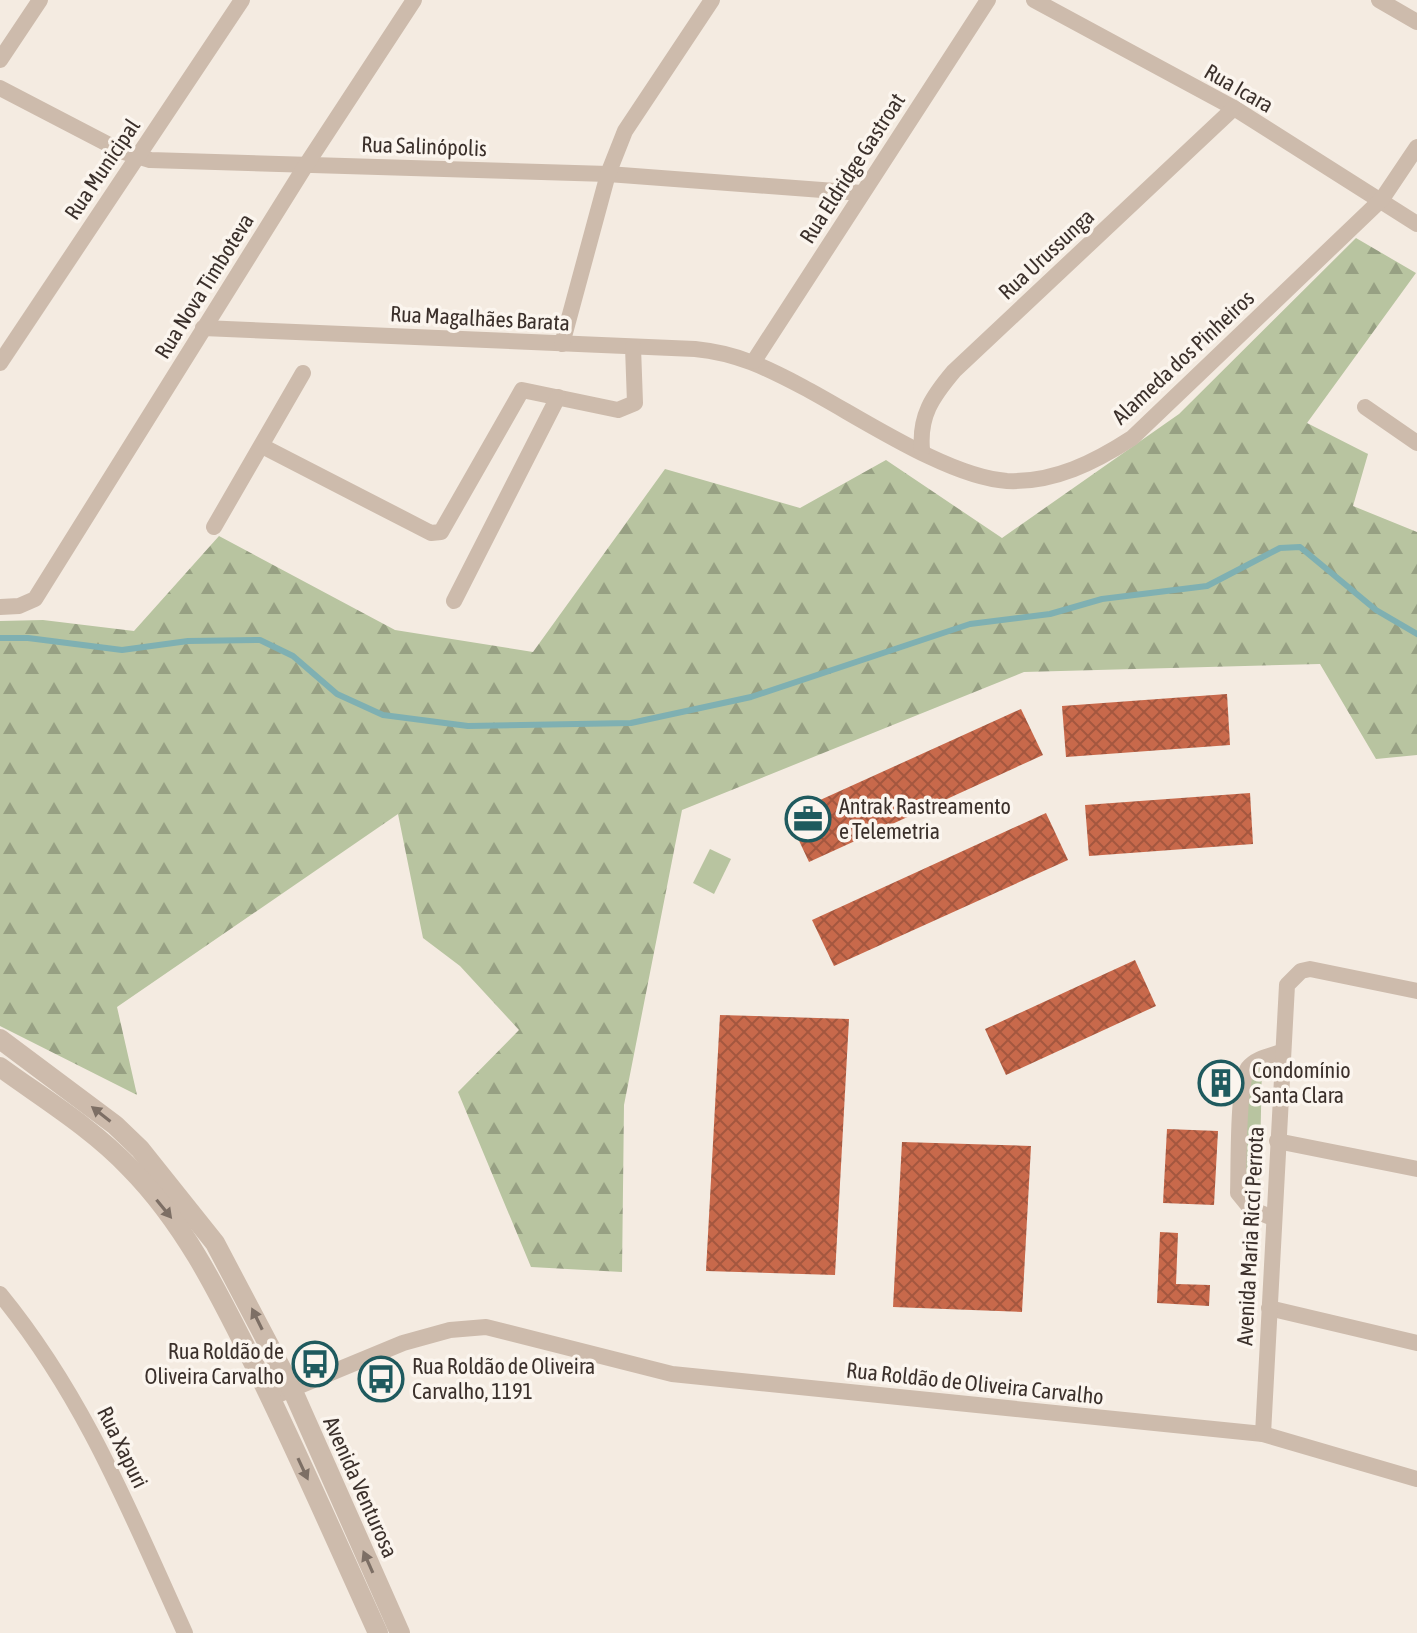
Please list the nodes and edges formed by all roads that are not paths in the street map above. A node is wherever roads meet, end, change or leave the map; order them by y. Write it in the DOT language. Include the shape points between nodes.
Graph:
graph roads {
  1 [pos="40,0"];
  2 [pos="242,0"];
  3 [pos="414,0"];
  4 [pos="712,0"];
  5 [pos="988,0"];
  6 [pos="1034,0"];
  7 [pos="1379,0"];
  8 [pos="1417,22"];
  9 [pos="0,60"];
  10 [pos="0,88"];
  11 [pos="1234,108"];
  12 [pos="1417,147"];
  13 [pos="135,157"];
  14 [pos="306,165"];
  15 [pos="608,174"];
  16 [pos="862,193"];
  17 [pos="1382,199"];
  18 [pos="1417,224"];
  19 [pos="203,328"];
  20 [pos="562,344"];
  21 [pos="633,347"];
  22 [pos="754,361"];
  23 [pos="0,363"];
  24 [pos="303,373"];
  25 [pos="558,397"];
  26 [pos="1365,407"];
  27 [pos="1417,443"];
  28 [pos="262,446"];
  29 [pos="922,450"];
  30 [pos="214,527"];
  31 [pos="454,601"];
  32 [pos="0,607"];
  33 [pos="1417,991"];
  34 [pos="0,1039"];
  35 [pos="1281,1052"];
  36 [pos="0,1067"];
  37 [pos="1277,1141"];
  38 [pos="1417,1169"];
  39 [pos="1273,1218"];
  40 [pos="0,1294"];
  41 [pos="1269,1308"];
  42 [pos="1417,1343"];
  43 [pos="292,1389"];
  44 [pos="270,1398"];
  45 [pos="1263,1434"];
  46 [pos="1417,1479"];
  47 [pos="185,1633"];
  48 [pos="378,1633"];
  49 [pos="400,1633"];
  1 -- 9 [label="street"];
  2 -- 13 [label="street, Rua Municipal"];
  3 -- 14 [label="street, Rua Nova Timboteva"];
  4 -- 15 [label="street" via="625,131"];
  5 -- 16 [label="street, Rua Eldridge Gastroat"];
  6 -- 11 [label="street, Rua Icara"];
  7 -- 8 [label="street"];
  10 -- 13 [label="street, Rua Salinópolis"];
  11 -- 17 [label="street, Rua Icara"];
  11 -- 29 [label="street, Rua Urussunga" via="954,371 927,405"];
  12 -- 17 [label="street, Alameda dos Pinheiros"];
  13 -- 14 [label="street, Rua Salinópolis"];
  13 -- 23 [label="street, Rua Municipal"];
  14 -- 15 [label="street, Rua Salinópolis"];
  14 -- 19 [label="street, Rua Nova Timboteva"];
  15 -- 16 [label="street, Rua Salinópolis"];
  15 -- 20 [label="street"];
  16 -- 22 [label="street, Rua Eldridge Gastroat"];
  17 -- 18 [label="street, Rua Icara"];
  17 -- 29 [label="street, Alameda dos Pinheiros" via="1159,413 1099,460 1071,471 1007,481 953,466"];
  19 -- 20 [label="street, Rua Magalhães Barata"];
  19 -- 32 [label="street, Rua Nova Timboteva" via="35,599"];
  20 -- 21 [label="street, Rua Magalhães Barata"];
  21 -- 22 [label="street, Rua Magalhães Barata" via="714,351"];
  21 -- 25 [label="street" via="635,403 629,409"];
  22 -- 29 [label="street, Alameda dos Pinheiros"];
  24 -- 28 [label="street"];
  25 -- 28 [label="street" via="533,390 515,397 441,532 431,533"];
  25 -- 31 [label="street"];
  26 -- 27 [label="street"];
  28 -- 30 [label="street"];
  33 -- 35 [label="street, Avenida Maria Ricci Perrota" via="1310,969 1292,978 1285,992"];
  43 -- 34 [label="street, Avenida Venturosa, one-way" via="230,1266 192,1210 115,1125"];
  35 -- 37 [label="street, Avenida Maria Ricci Perrota"];
  35 -- 39 [label="street" via="1249,1066 1241,1105 1238,1193 1251,1209"];
  36 -- 44 [label="street, Avenida Venturosa, one-way" via="106,1145 163,1207 211,1277"];
  37 -- 38 [label="street"];
  37 -- 39 [label="street, Avenida Maria Ricci Perrota"];
  39 -- 41 [label="street, Avenida Maria Ricci Perrota"];
  40 -- 47 [label="street, Rua Xapuri" via="72,1392"];
  41 -- 42 [label="street"];
  41 -- 45 [label="street, Avenida Maria Ricci Perrota"];
  43 -- 44 [label="street, Rua Roldão de Oliveira Carvalho"];
  43 -- 45 [label="street, Rua Roldão de Oliveira Carvalho" via="403,1343 486,1327 672,1374"];
  49 -- 43 [label="street, Avenida Venturosa, one-way"];
  44 -- 48 [label="street, Avenida Venturosa, one-way"];
  45 -- 46 [label="street, Rua Roldão de Oliveira Carvalho"];
}
